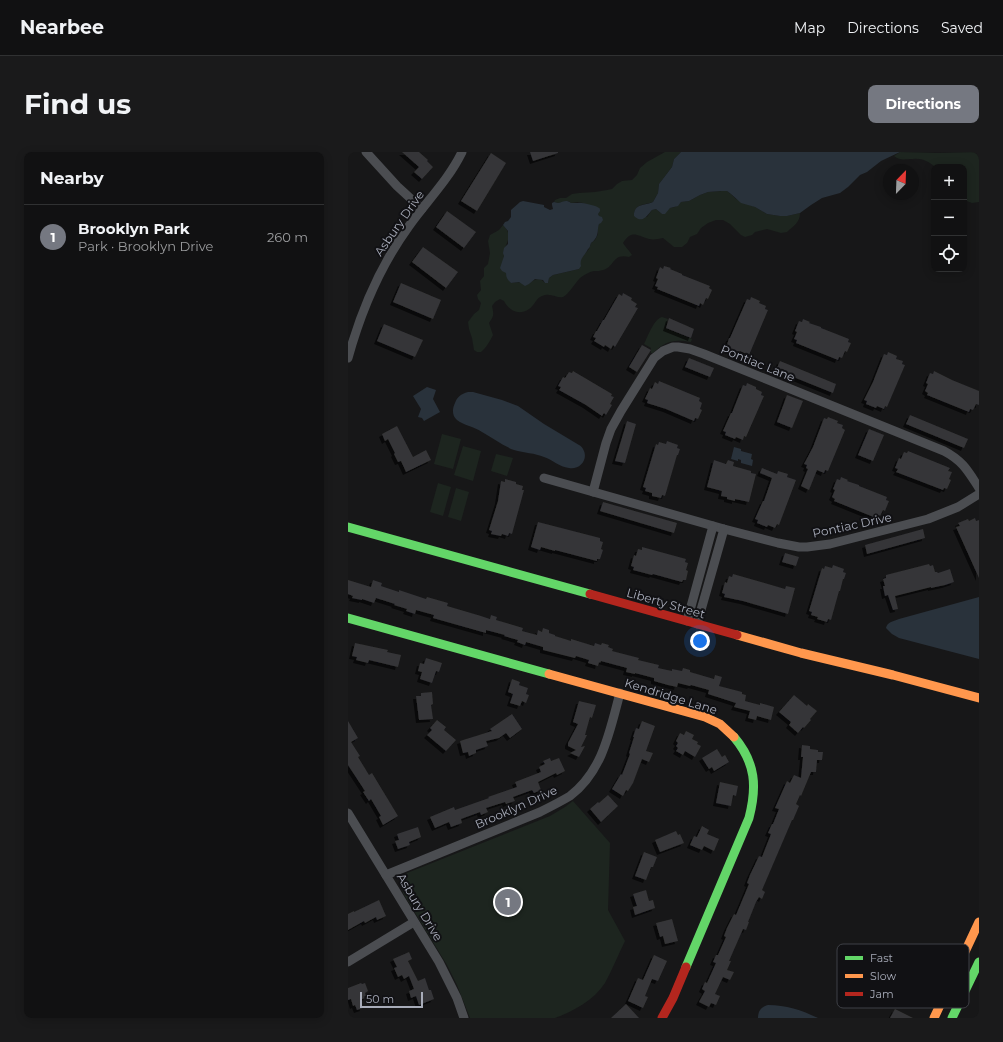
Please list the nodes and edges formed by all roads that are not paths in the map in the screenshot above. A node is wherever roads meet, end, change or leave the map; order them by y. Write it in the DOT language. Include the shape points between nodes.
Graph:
graph roads {
  1 [pos="366,152"];
  2 [pos="462,152"];
  3 [pos="422,209"];
  4 [pos="348,358"];
  5 [pos="544,478"];
  6 [pos="979,488"];
  7 [pos="593,492"];
  8 [pos="979,494"];
  9 [pos="713,526"];
  10 [pos="348,527"];
  11 [pos="724,529"];
  12 [pos="348,618"];
  13 [pos="687,621"];
  14 [pos="697,624"];
  15 [pos="620,693"];
  16 [pos="979,698"];
  17 [pos="349,817"];
  18 [pos="386,874"];
  19 [pos="414,922"];
  20 [pos="979,922"];
  21 [pos="969,944"];
  22 [pos="348,962"];
  23 [pos="979,962"];
  24 [pos="969,983"];
  25 [pos="939,1008"];
  26 [pos="957,1008"];
  27 [pos="464,1018"];
  28 [pos="662,1018"];
  29 [pos="934,1018"];
  30 [pos="952,1018"];
  1 -- 3 [label="street"];
  2 -- 3 [label="street, Asbury Drive" via="452,170"];
  3 -- 4 [label="street, Asbury Drive" via="381,272 356,330"];
  5 -- 7 [label="street, Pontiac Drive"];
  6 -- 7 [label="street, Pontiac Lane" via="965,466 944,451 700,352 678,347 663,351 654,358 618,417 607,441"];
  7 -- 9 [label="street, Pontiac Drive"];
  8 -- 11 [label="street, Pontiac Drive" via="958,507 928,519 830,544 807,547 788,545"];
  9 -- 11 [label="street, Pontiac Drive"];
  9 -- 13 [label="street"];
  10 -- 13 [label="street, Liberty Street"];
  11 -- 14 [label="street"];
  12 -- 15 [label="street, Kendridge Lane"];
  13 -- 14 [label="street, Liberty Street"];
  14 -- 16 [label="street, Liberty Street"];
  15 -- 18 [label="street, Brooklyn Drive" via="601,757 586,780 570,795 540,812"];
  15 -- 28 [label="street, Kendridge Lane" via="718,723 744,750 754,782 754,801 749,818 673,998"];
  17 -- 18 [label="street, Asbury Drive"];
  18 -- 19 [label="street, Asbury Drive"];
  19 -- 22 [label="street"];
  19 -- 27 [label="street, Asbury Drive" via="444,973"];
  20 -- 21 [label="street"];
  23 -- 24 [label="street"];
  25 -- 29 [label="street"];
  26 -- 30 [label="street"];
}
